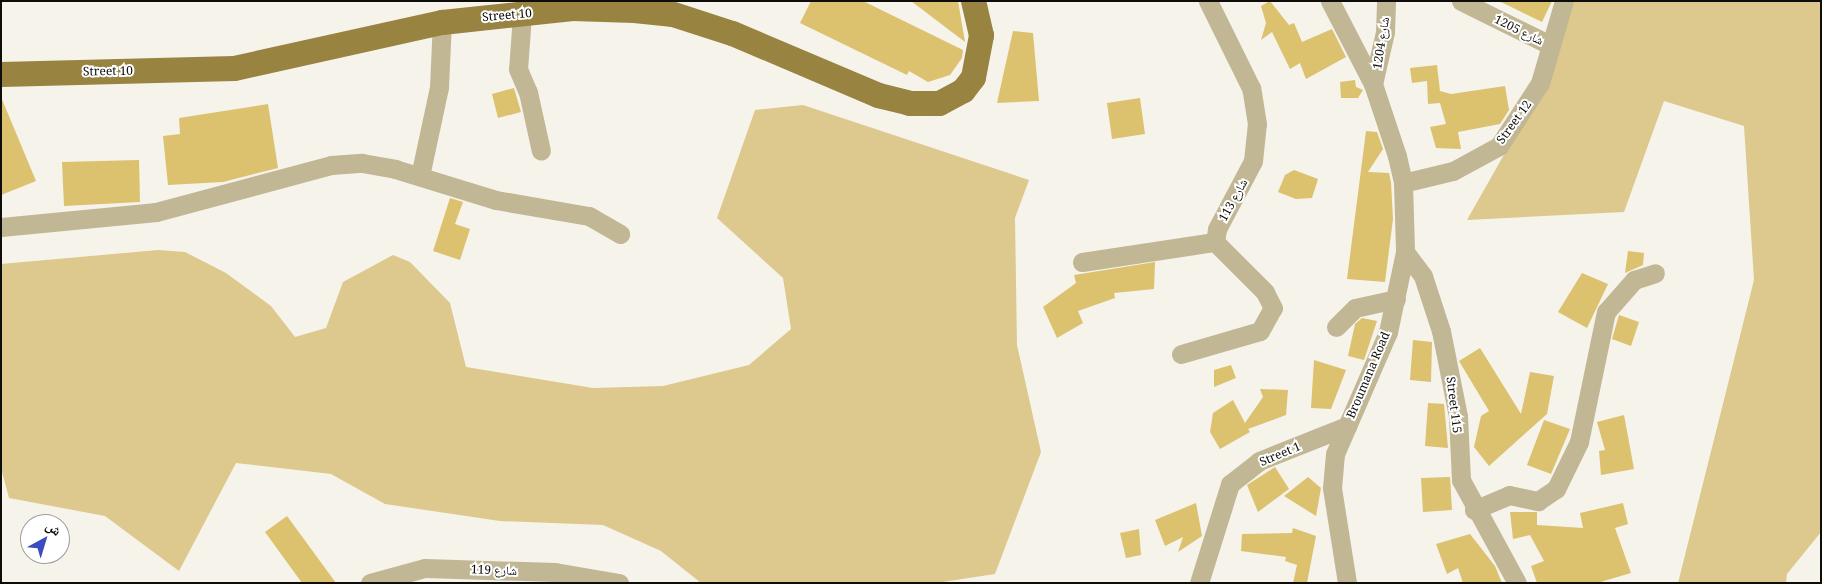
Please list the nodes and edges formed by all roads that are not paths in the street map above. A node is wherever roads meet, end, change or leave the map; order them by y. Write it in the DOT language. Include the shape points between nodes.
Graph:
graph roads {
  1 [pos="973,1"];
  2 [pos="1208,1"];
  3 [pos="1330,1"];
  4 [pos="1386,1"];
  5 [pos="1461,1"];
  6 [pos="1564,1"];
  7 [pos="522,14"];
  8 [pos="442,22"];
  9 [pos="1550,45"];
  10 [pos="1,74"];
  11 [pos="1373,84"];
  12 [pos="540,151"];
  13 [pos="420,176"];
  14 [pos="1403,183"];
  15 [pos="1,227"];
  16 [pos="620,234"];
  17 [pos="1215,242"];
  18 [pos="1405,252"];
  19 [pos="1082,262"];
  20 [pos="1655,272"];
  21 [pos="1396,299"];
  22 [pos="1336,327"];
  23 [pos="1181,354"];
  24 [pos="1347,426"];
  25 [pos="1474,510"];
  26 [pos="370,583"];
  27 [pos="619,583"];
  28 [pos="1198,583"];
  29 [pos="1347,583"];
  30 [pos="1517,583"];
  1 -- 7 [label="main road, Street 10" via="981,35 974,77 963,90 939,104 910,103 878,95 732,33 673,14 572,8"];
  2 -- 17 [label="street, شارع 113" via="1251,88 1257,124 1253,161 1217,229"];
  3 -- 11 [label="street, Broumana Road"];
  4 -- 11 [label="street, شارع 1204" via="1385,32"];
  5 -- 9 [label="street, شارع 1205"];
  6 -- 9 [label="street, Street 12"];
  7 -- 8 [label="main road, Street 10"];
  7 -- 12 [label="street" via="518,69 528,92"];
  8 -- 10 [label="main road, Street 10" via="234,68"];
  8 -- 13 [label="street" via="439,87"];
  9 -- 14 [label="street, Street 12" via="1540,83 1499,146 1453,171"];
  11 -- 14 [label="street, Broumana Road"];
  13 -- 15 [label="street" via="362,163 331,165 164,210"];
  13 -- 16 [label="street" via="496,200 589,216"];
  14 -- 18 [label="street, Broumana Road"];
  17 -- 19 [label="street"];
  17 -- 23 [label="street" via="1265,292 1272,315 1260,331"];
  18 -- 21 [label="street, Broumana Road"];
  18 -- 25 [label="street, Street 115" via="1423,276 1435,306 1456,402 1458,464"];
  20 -- 25 [label="street" via="1634,280 1606,312 1579,442 1556,489 1538,501 1509,496"];
  21 -- 22 [label="street" via="1355,308"];
  21 -- 24 [label="street, Broumana Road" via="1388,332"];
  24 -- 28 [label="street, Street 1" via="1260,461 1230,484"];
  24 -- 29 [label="street, Broumana Road" via="1335,454 1332,488"];
  25 -- 30 [label="street, Street 115"];
  26 -- 27 [label="street, شارع 119" via="425,568 555,572"];
}
